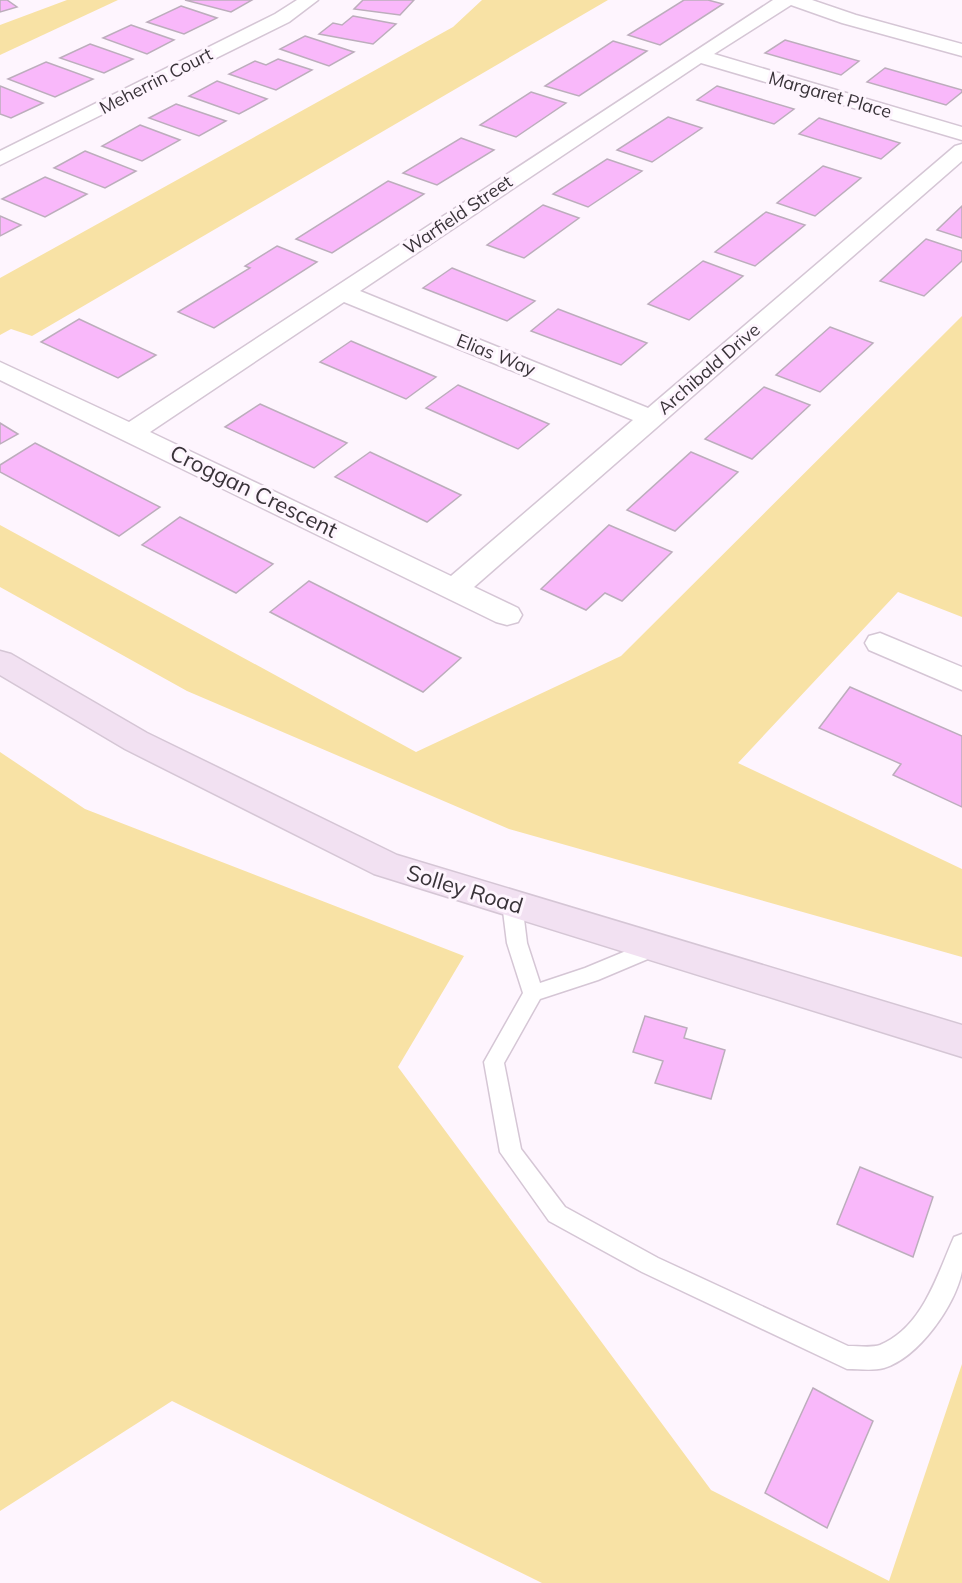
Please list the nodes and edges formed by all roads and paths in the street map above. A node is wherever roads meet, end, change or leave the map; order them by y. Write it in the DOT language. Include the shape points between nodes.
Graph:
graph roads {
  1 [pos="309,0"];
  2 [pos="786,0"];
  3 [pos="795,0"];
  4 [pos="962,50"];
  5 [pos="698,56"];
  6 [pos="962,134"];
  7 [pos="962,150"];
  8 [pos="0,159"];
  9 [pos="341,292"];
  10 [pos="0,370"];
  11 [pos="652,418"];
  12 [pos="132,432"];
  13 [pos="455,588"];
  14 [pos="507,615"];
  15 [pos="880,643"];
  16 [pos="0,661"];
  17 [pos="962,679"];
  18 [pos="512,903"];
  19 [pos="655,947"];
  20 [pos="533,993"];
  21 [pos="962,1041"];
  22 [pos="962,1244"];
  1 -- 8 [label="street, Meherrin Court" via="282,18"];
  2 -- 5 [label="street, Warfield Street"];
  3 -- 4 [label="street"];
  5 -- 6 [label="street, Margaret Place"];
  5 -- 9 [label="street, Warfield Street"];
  7 -- 11 [label="street, Archibald Drive"];
  9 -- 11 [label="street, Elias Way"];
  9 -- 12 [label="street, Warfield Street"];
  10 -- 12 [label="street, Croggan Crescent"];
  11 -- 13 [label="street, Archibald Drive"];
  12 -- 13 [label="street, Croggan Crescent"];
  13 -- 14 [label="street, Croggan Crescent"];
  15 -- 17 [label="street"];
  16 -- 18 [label="main road, Solley Road" via="136,741 386,865"];
  18 -- 19 [label="main road, Solley Road"];
  18 -- 20 [label="lane" via="518,943"];
  19 -- 20 [label="lane"];
  19 -- 21 [label="main road, Solley Road"];
  20 -- 22 [label="lane" via="494,1062 511,1152 557,1214 650,1265 847,1358 882,1357 904,1343 933,1313"];
}
